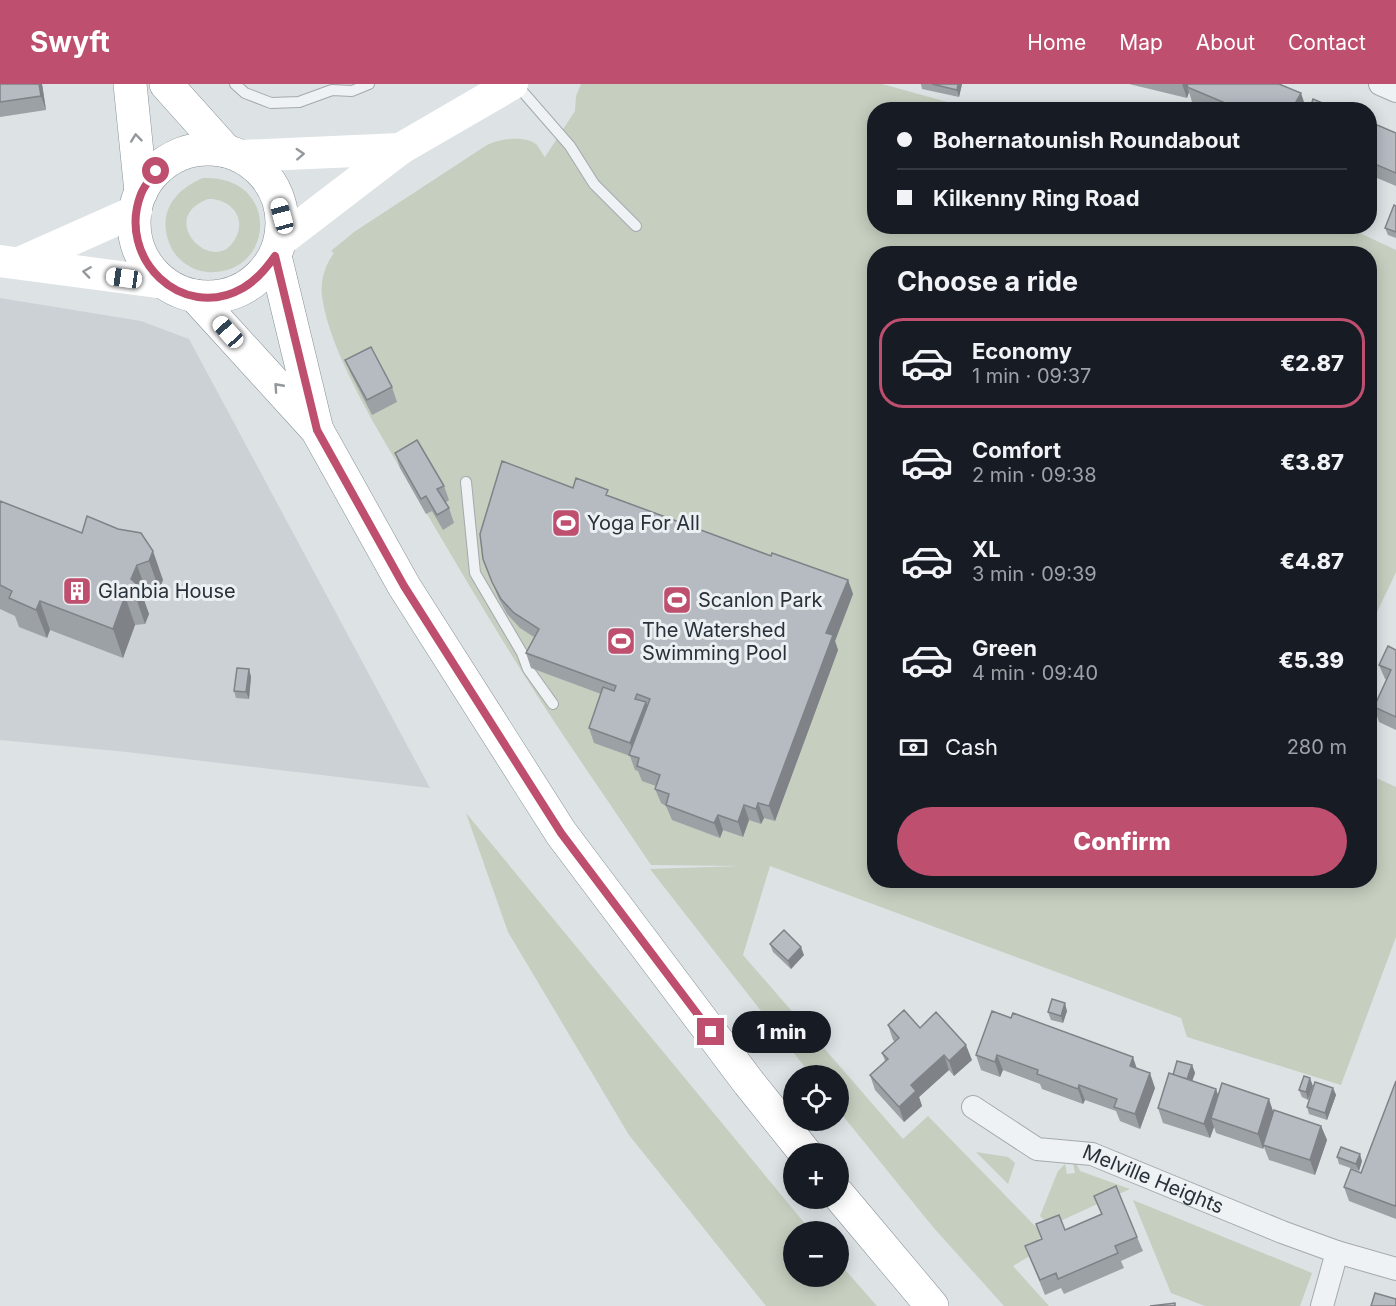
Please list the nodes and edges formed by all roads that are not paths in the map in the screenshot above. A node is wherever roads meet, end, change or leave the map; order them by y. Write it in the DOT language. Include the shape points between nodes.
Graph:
graph roads {
  1 [pos="130,84"];
  2 [pos="166,84"];
  3 [pos="235,84"];
  4 [pos="369,84"];
  5 [pos="514,84"];
  6 [pos="1380,84"];
  7 [pos="332,87"];
  8 [pos="1396,91"];
  9 [pos="400,149"];
  10 [pos="234,154"];
  11 [pos="138,201"];
  12 [pos="636,226"];
  13 [pos="278,249"];
  14 [pos="10,262"];
  15 [pos="165,284"];
  16 [pos="195,296"];
  17 [pos="317,430"];
  18 [pos="466,482"];
  19 [pos="553,704"];
  20 [pos="973,1107"];
  21 [pos="797,1143"];
  22 [pos="849,1207"];
  23 [pos="1337,1252"];
  24 [pos="1396,1269"];
  25 [pos="932,1306"];
  26 [pos="1322,1306"];
  11 -- 1 [label="highway, one-way"];
  2 -- 10 [label="highway"];
  3 -- 7 [label="lane" via="245,93 271,103 299,102"];
  4 -- 7 [label="lane" via="352,91"];
  5 -- 9 [label="street"];
  5 -- 12 [label="lane" via="570,146 594,184"];
  6 -- 8 [label="street"];
  10 -- 9 [label="street, one-way"];
  9 -- 13 [label="street"];
  10 -- 11 [label="highway" via="201,149 176,156 156,171"];
  10 -- 13 [label="highway" via="262,171 276,192 282,216"];
  11 -- 14 [label="street"];
  11 -- 15 [label="highway" via="135,231 140,251"];
  13 -- 16 [label="highway" via="261,275 242,289 219,297"];
  13 -- 17 [label="highway"];
  15 -- 14 [label="street, one-way"];
  15 -- 16 [label="highway"];
  17 -- 16 [label="highway, one-way"];
  17 -- 21 [label="highway" via="404,586 561,833"];
  18 -- 19 [label="lane" via="475,573 528,669"];
  20 -- 23 [label="street, Melville Heights" via="1037,1149 1092,1154"];
  22 -- 25 [label="highway"];
  23 -- 24 [label="street, Melville Heights"];
  23 -- 26 [label="street"];
}
